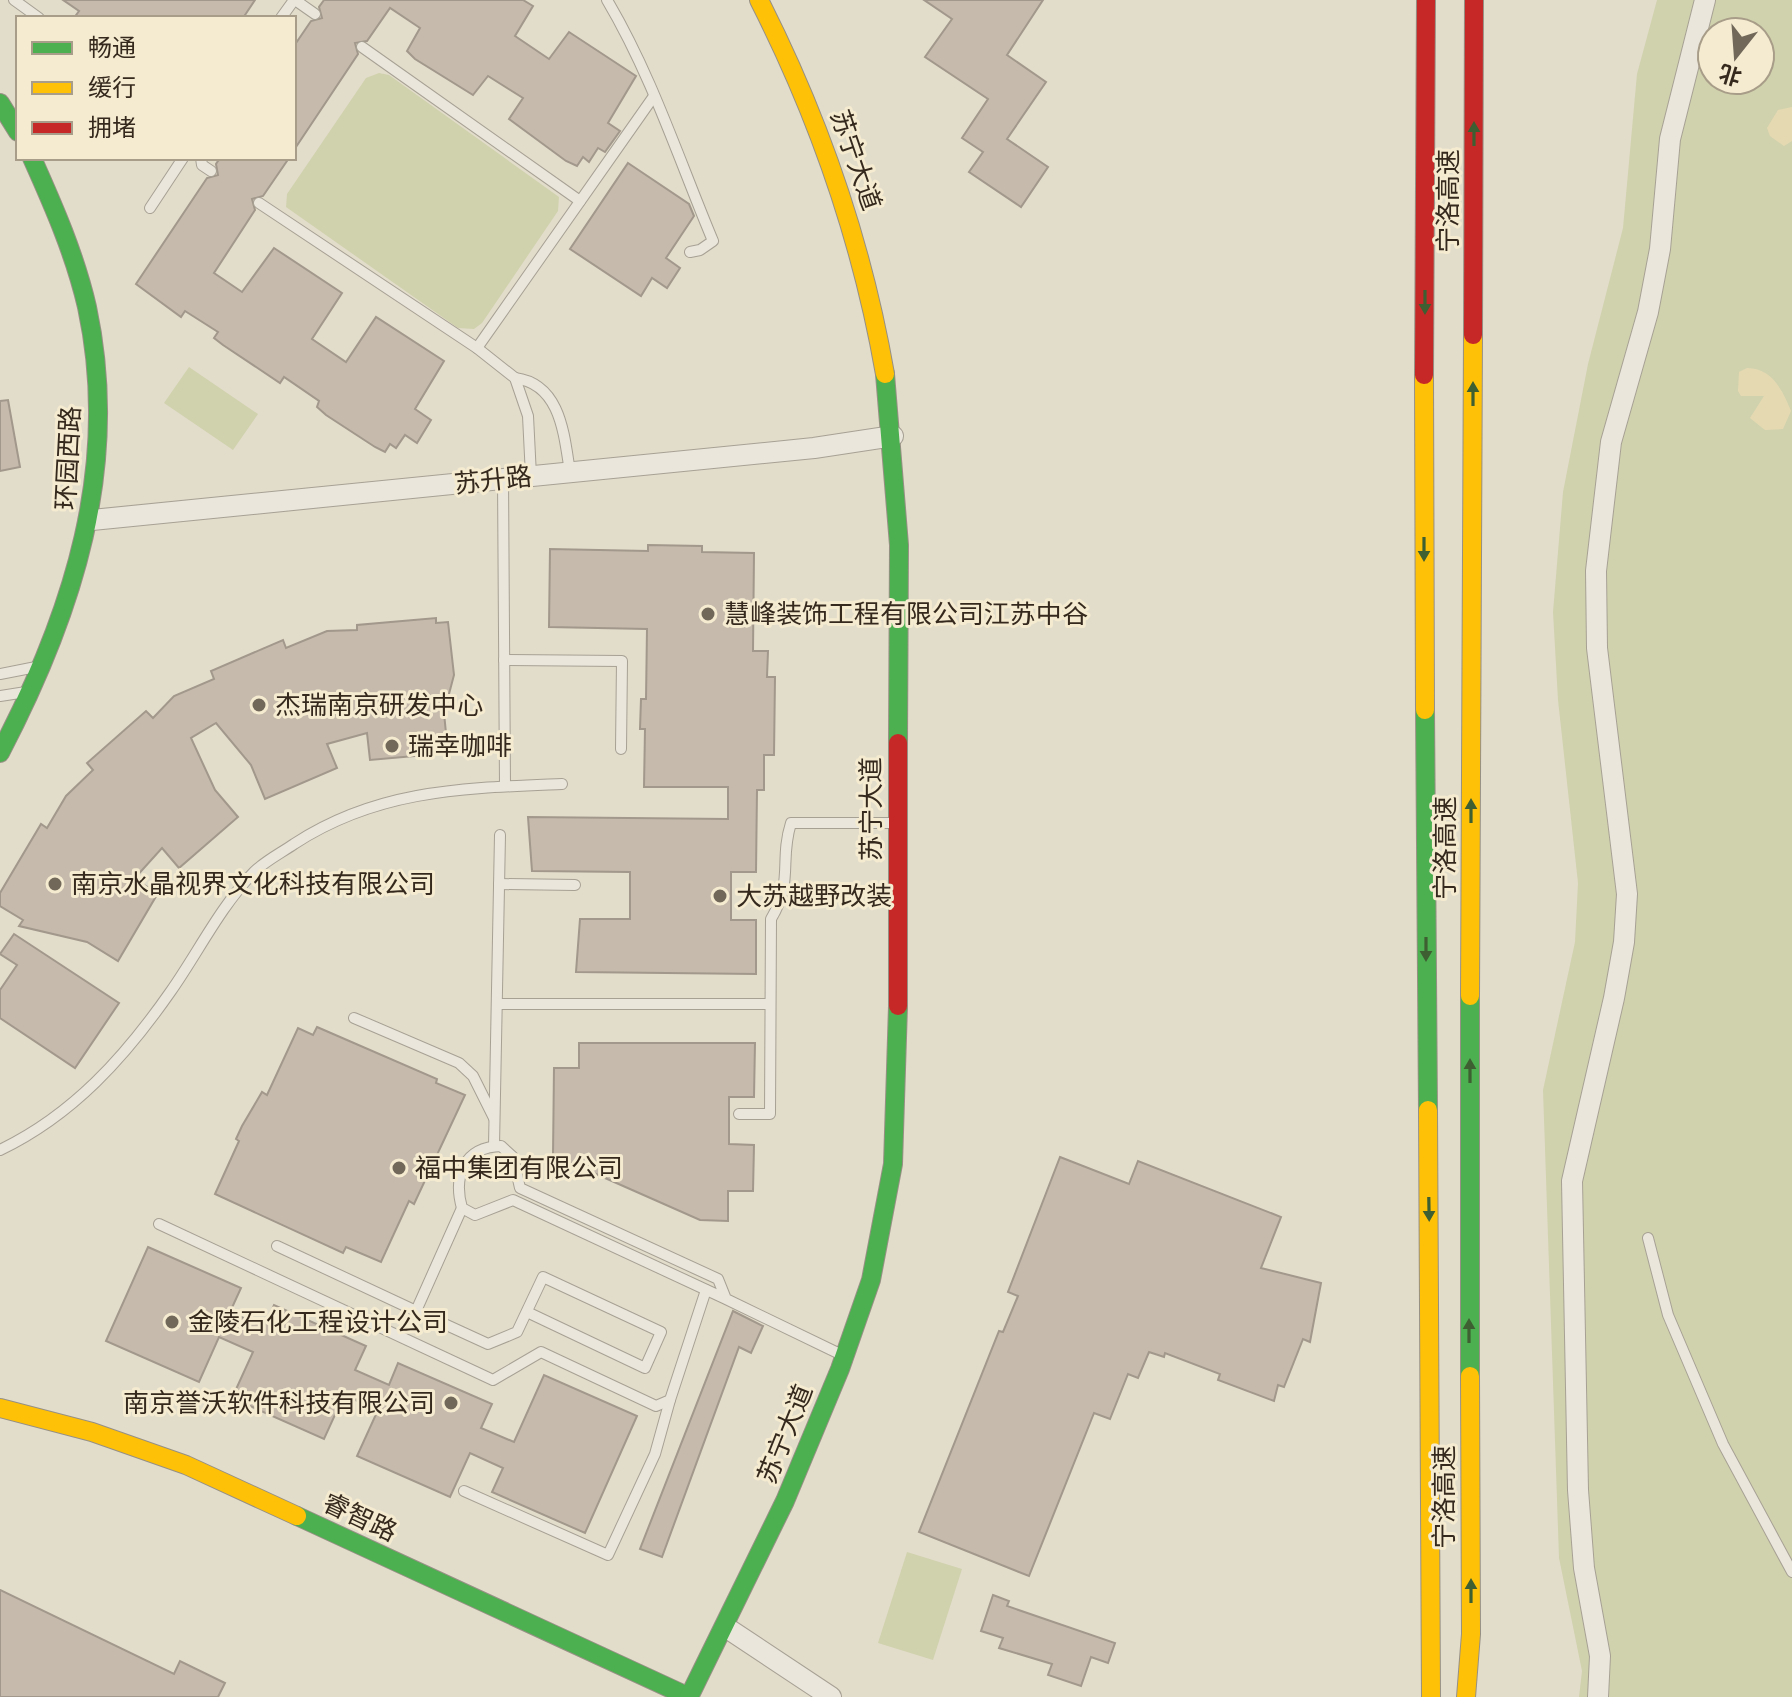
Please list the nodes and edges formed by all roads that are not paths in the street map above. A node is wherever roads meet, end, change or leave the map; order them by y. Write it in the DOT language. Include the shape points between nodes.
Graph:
graph roads {
  1 [pos="14,0"];
  2 [pos="295,0"];
  3 [pos="607,0"];
  4 [pos="759,0"];
  5 [pos="1426,0"];
  6 [pos="1474,0"];
  7 [pos="1705,0"];
  8 [pos="315,14"];
  9 [pos="36,16"];
  10 [pos="283,16"];
  11 [pos="362,47"];
  12 [pos="654,96"];
  13 [pos="0,103"];
  14 [pos="16,129"];
  15 [pos="33,160"];
  16 [pos="182,160"];
  17 [pos="201,160"];
  18 [pos="211,171"];
  19 [pos="580,201"];
  20 [pos="259,203"];
  21 [pos="150,208"];
  22 [pos="690,252"];
  23 [pos="477,348"];
  24 [pos="515,378"];
  25 [pos="893,436"];
  26 [pos="570,472"];
  27 [pos="531,476"];
  28 [pos="503,478"];
  29 [pos="92,520"];
  30 [pos="504,660"];
  31 [pos="46,665"];
  32 [pos="0,674"];
  33 [pos="35,690"];
  34 [pos="0,696"];
  35 [pos="621,749"];
  36 [pos="0,753"];
  37 [pos="562,784"];
  38 [pos="505,786"];
  39 [pos="896,823"];
  40 [pos="500,835"];
  41 [pos="499,884"];
  42 [pos="575,885"];
  43 [pos="497,1004"];
  44 [pos="770,1004"];
  45 [pos="354,1018"];
  46 [pos="739,1114"];
  47 [pos="495,1120"];
  48 [pos="494,1146"];
  49 [pos="0,1150"];
  50 [pos="462,1208"];
  51 [pos="159,1224"];
  52 [pos="1648,1238"];
  53 [pos="277,1246"];
  54 [pos="706,1290"];
  55 [pos="726,1299"];
  56 [pos="416,1311"];
  57 [pos="527,1312"];
  58 [pos="844,1355"];
  59 [pos="670,1400"];
  60 [pos="0,1408"];
  61 [pos="464,1491"];
  62 [pos="1792,1572"];
  63 [pos="727,1628"];
  64 [pos="1471,1634"];
  65 [pos="1431,1696"];
  66 [pos="689,1697"];
  67 [pos="831,1697"];
  68 [pos="1466,1697"];
  69 [pos="1487,1697"];
  70 [pos="1598,1697"];
  1 -- 9 [label="lane"];
  2 -- 8 [label="lane"];
  2 -- 10 [label="lane"];
  3 -- 12 [label="lane" via="648,73"];
  4 -- 25 [label="main road, 苏宁大道" via="790,57 833,165 862,260"];
  5 -- 65 [label="main road, 宁洛高速, one-way"];
  64 -- 6 [label="main road, 宁洛高速, one-way"];
  7 -- 70 [label="street" via="1670,139 1648,312 1608,456 1596,571 1597,648 1627,894 1619,970 1572,1181 1578,1490 1584,1568 1600,1656"];
  11 -- 19 [label="lane"];
  12 -- 19 [label="lane"];
  12 -- 22 [label="lane" via="713,241"];
  13 -- 14 [label="main road"];
  15 -- 29 [label="main road, 环园西路" via="75,264 90,333 98,437"];
  16 -- 21 [label="lane"];
  17 -- 18 [label="lane"];
  19 -- 23 [label="lane"];
  20 -- 23 [label="lane"];
  23 -- 24 [label="lane"];
  24 -- 26 [label="lane" via="543,391 556,406"];
  24 -- 27 [label="lane" via="528,416"];
  25 -- 26 [label="street, 苏升路"];
  25 -- 39 [label="main road, 苏宁大道" via="899,571"];
  26 -- 27 [label="street, 苏升路"];
  27 -- 28 [label="street, 苏升路"];
  28 -- 29 [label="street, 苏升路"];
  28 -- 30 [label="lane"];
  29 -- 31 [label="main road, 环园西路"];
  30 -- 35 [label="lane" via="622,661"];
  30 -- 38 [label="lane"];
  31 -- 32 [label="lane"];
  31 -- 33 [label="main road, 环园西路"];
  33 -- 34 [label="lane"];
  33 -- 36 [label="main road, 环园西路"];
  37 -- 38 [label="lane"];
  38 -- 49 [label="lane" via="417,793 363,808 315,831 256,870 122,1056 86,1095 29,1137"];
  39 -- 44 [label="lane" via="791,823 786,887 771,919"];
  39 -- 58 [label="main road, 苏宁大道" via="895,1090 886,1201 877,1257"];
  40 -- 41 [label="lane"];
  41 -- 42 [label="lane"];
  41 -- 43 [label="lane"];
  43 -- 44 [label="lane"];
  43 -- 47 [label="lane"];
  44 -- 46 [label="lane" via="770,1114"];
  45 -- 47 [label="lane" via="459,1063 473,1076"];
  47 -- 48 [label="lane"];
  48 -- 50 [label="lane" via="481,1146 470,1155 458,1191"];
  48 -- 55 [label="lane" via="513,1157 520,1188 718,1279"];
  50 -- 54 [label="lane" via="475,1215 513,1200"];
  50 -- 56 [label="lane"];
  51 -- 59 [label="lane" via="493,1380 541,1352 656,1406"];
  52 -- 62 [label="lane" via="1668,1315 1716,1430"];
  53 -- 56 [label="lane"];
  54 -- 55 [label="lane"];
  54 -- 59 [label="lane"];
  55 -- 58 [label="lane"];
  56 -- 57 [label="lane" via="488,1344 517,1332"];
  57 -- 57 [label="lane" via="543,1277 661,1332 645,1368"];
  58 -- 63 [label="main road, 苏宁大道" via="785,1503"];
  59 -- 61 [label="lane" via="655,1454 608,1555"];
  60 -- 66 [label="main road, 睿智路" via="92,1432 186,1465"];
  63 -- 66 [label="main road, 苏宁大道"];
  63 -- 67 [label="street"];
  64 -- 68 [label="main road, 宁洛高速"];
  64 -- 69 [label="main road"];
}
